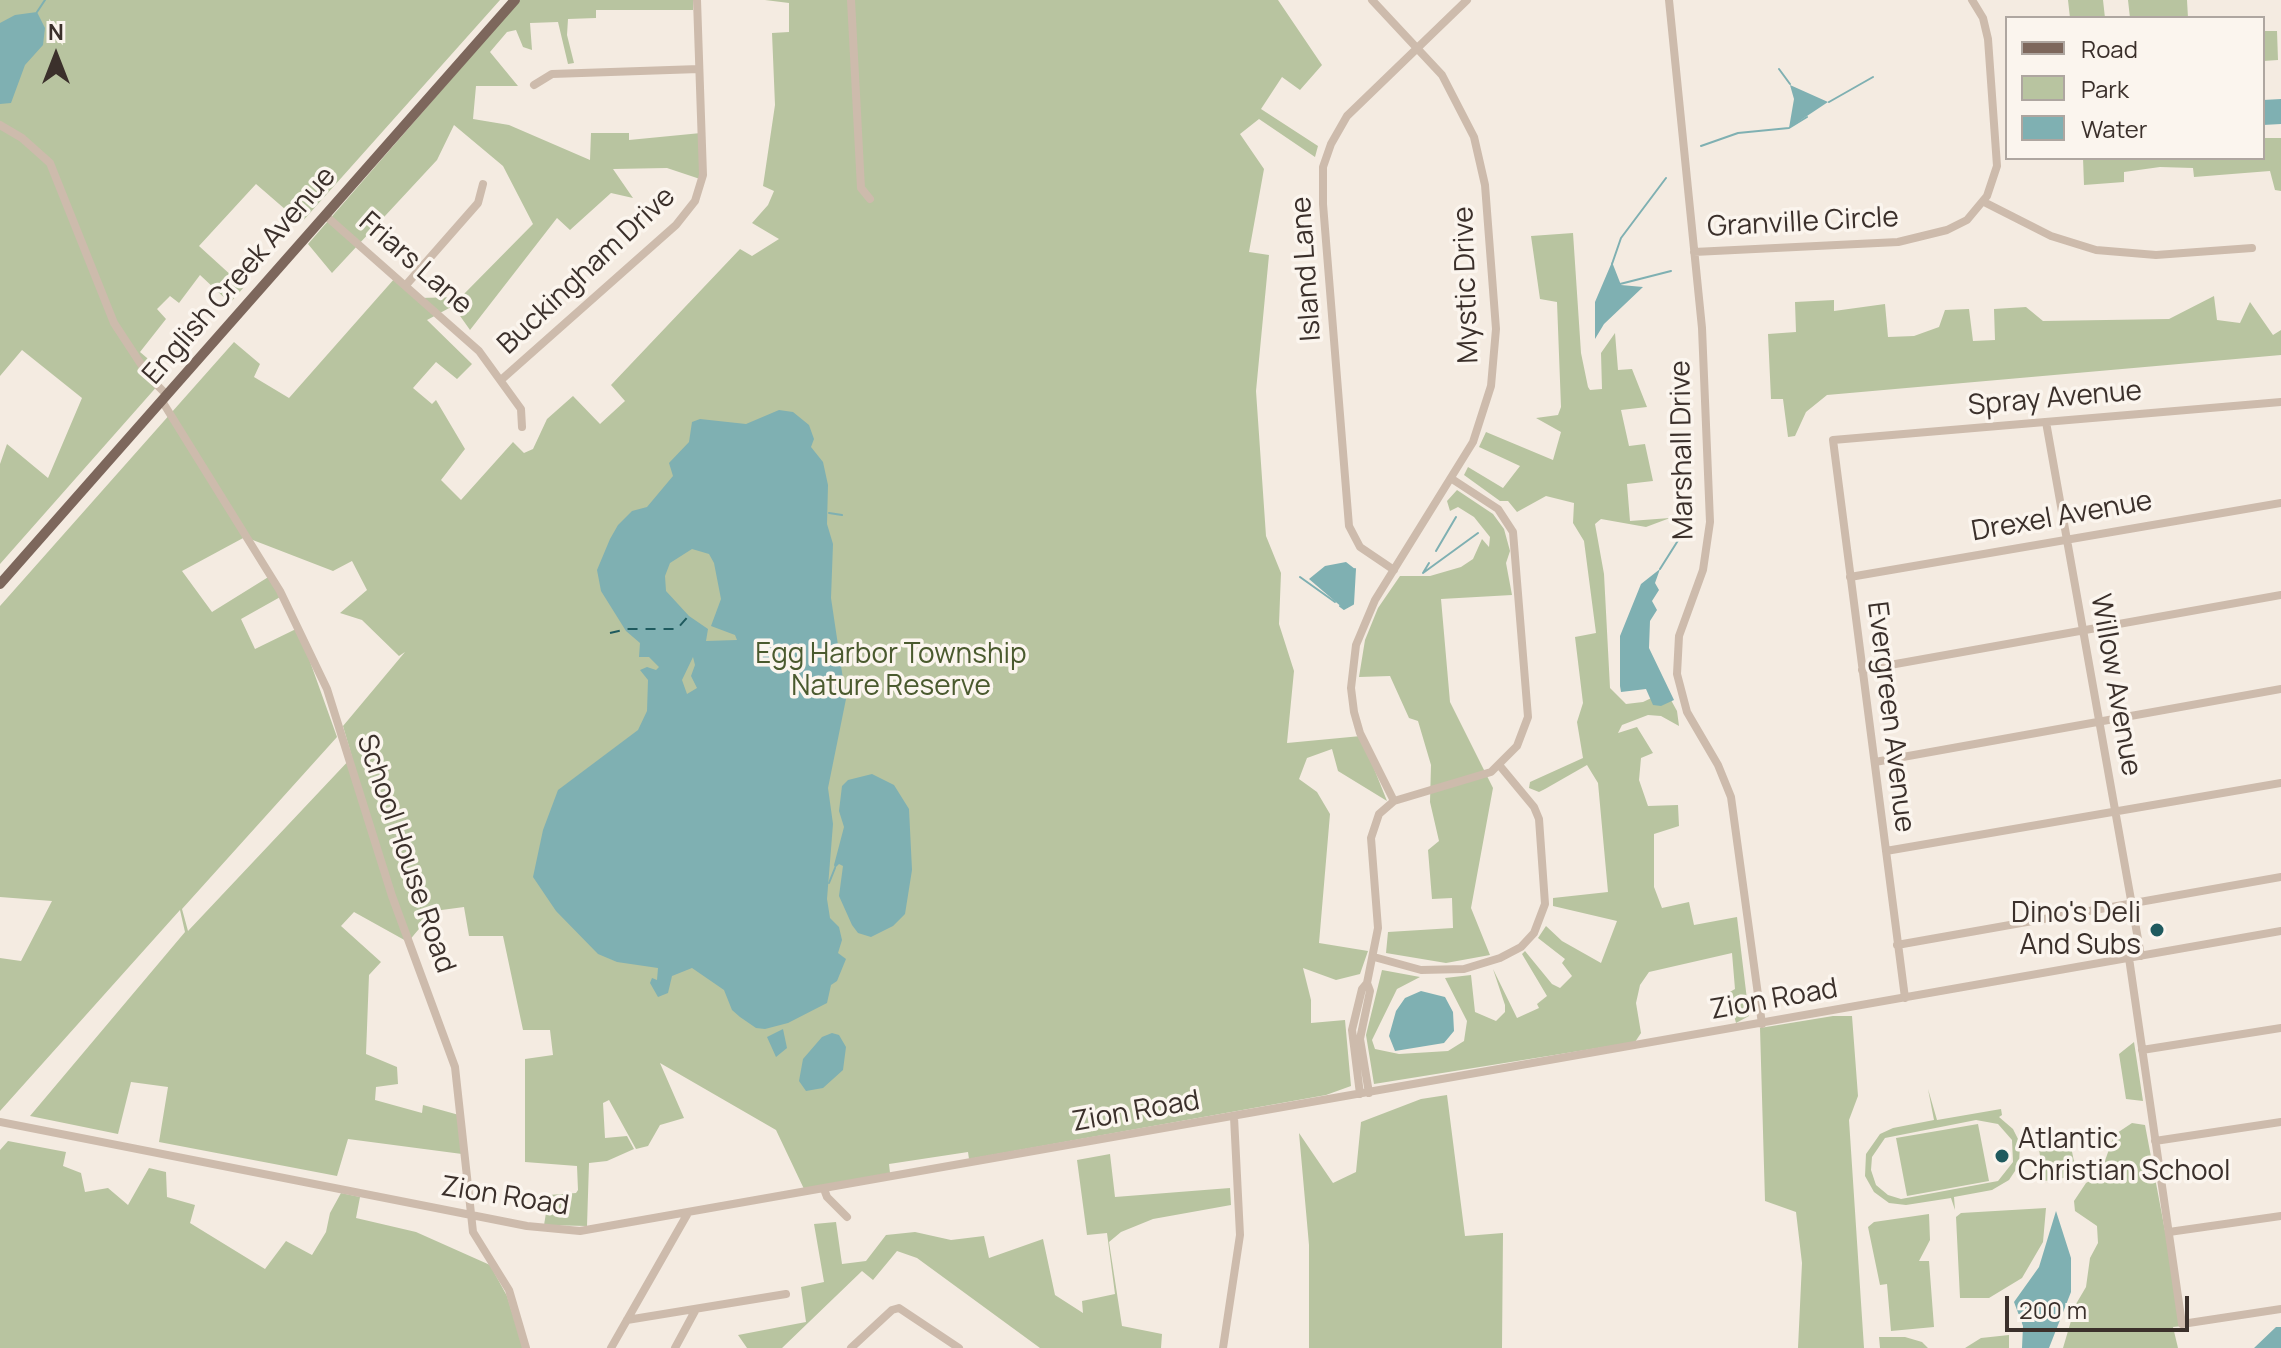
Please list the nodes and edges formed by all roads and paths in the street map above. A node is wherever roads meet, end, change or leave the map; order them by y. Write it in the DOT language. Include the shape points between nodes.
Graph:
graph roads {
  1 [pos="515,0"];
  2 [pos="697,0"];
  3 [pos="851,0"];
  4 [pos="1372,0"];
  5 [pos="1467,0"];
  6 [pos="1669,0"];
  7 [pos="1972,0"];
  8 [pos="1419,47"];
  9 [pos="699,69"];
  10 [pos="534,85"];
  11 [pos="0,125"];
  12 [pos="483,184"];
  13 [pos="870,199"];
  14 [pos="1984,202"];
  15 [pos="326,216"];
  16 [pos="2252,248"];
  17 [pos="1694,252"];
  18 [pos="406,285"];
  19 [pos="501,380"];
  20 [pos="165,398"];
  21 [pos="2281,402"];
  22 [pos="2046,422"];
  23 [pos="522,427"];
  24 [pos="1833,440"];
  25 [pos="1452,479"];
  26 [pos="2281,503"];
  27 [pos="2067,538"];
  28 [pos="1394,570"];
  29 [pos="1850,577"];
  30 [pos="0,584"];
  31 [pos="2281,595"];
  32 [pos="2083,630"];
  33 [pos="1862,670"];
  34 [pos="2281,689"];
  35 [pos="2099,721"];
  36 [pos="1875,762"];
  37 [pos="1500,766"];
  38 [pos="2281,783"];
  39 [pos="1394,801"];
  40 [pos="2116,812"];
  41 [pos="1886,851"];
  42 [pos="2281,877"];
  43 [pos="2132,903"];
  44 [pos="2281,931"];
  45 [pos="1897,945"];
  46 [pos="2141,956"];
  47 [pos="1374,957"];
  48 [pos="2129,958"];
  49 [pos="1905,998"];
  50 [pos="1762,1024"];
  51 [pos="2281,1028"];
  52 [pos="2142,1050"];
  53 [pos="1364,1094"];
  54 [pos="1234,1117"];
  55 [pos="0,1122"];
  56 [pos="2281,1122"];
  57 [pos="2155,1141"];
  58 [pos="824,1189"];
  59 [pos="688,1213"];
  60 [pos="470,1215"];
  61 [pos="2281,1216"];
  62 [pos="847,1217"];
  63 [pos="2169,1232"];
  64 [pos="786,1294"];
  65 [pos="2281,1309"];
  66 [pos="695,1311"];
  67 [pos="627,1320"];
  68 [pos="2182,1324"];
  69 [pos="2183,1335"];
  70 [pos="526,1348"];
  71 [pos="611,1348"];
  72 [pos="675,1348"];
  73 [pos="851,1348"];
  74 [pos="959,1348"];
  75 [pos="1223,1348"];
  1 -- 15 [label="main road, English Creek Avenue"];
  2 -- 9 [label="street, Buckingham Drive"];
  3 -- 13 [label="street" via="861,188"];
  4 -- 8 [label="street, Mystic Drive"];
  5 -- 8 [label="street, Island Lane"];
  6 -- 17 [label="street, Marshall Drive"];
  7 -- 14 [label="street" via="1988,39 1996,153 1995,175"];
  8 -- 25 [label="street, Mystic Drive" via="1457,99 1479,153 1496,318 1488,398 1473,442"];
  8 -- 28 [label="street, Island Lane" via="1344,121 1328,151 1322,182 1349,526 1360,547"];
  9 -- 10 [label="street" via="552,74"];
  9 -- 19 [label="street, Buckingham Drive" via="703,175 690,209"];
  11 -- 20 [label="street, School House Road" via="50,163 114,323"];
  12 -- 18 [label="street" via="478,203"];
  14 -- 16 [label="street" via="2051,236 2096,250 2156,255"];
  14 -- 17 [label="street, Granville Circle" via="1967,220 1947,230 1898,242"];
  15 -- 18 [label="street, Friars Lane"];
  15 -- 20 [label="main road, English Creek Avenue"];
  17 -- 50 [label="street, Marshall Drive" via="1710,530 1703,570 1679,636 1677,674 1687,712 1721,770 1732,803"];
  18 -- 19 [label="street, Friars Lane" via="470,341"];
  19 -- 23 [label="street, Friars Lane" via="521,409"];
  20 -- 30 [label="main road, English Creek Avenue"];
  20 -- 60 [label="street, School House Road" via="280,591 327,689 392,896 455,1067"];
  21 -- 22 [label="street, Spray Avenue"];
  22 -- 24 [label="street, Spray Avenue"];
  22 -- 27 [label="street, Willow Avenue"];
  24 -- 29 [label="street, Evergreen Avenue"];
  25 -- 28 [label="street, Mystic Drive"];
  25 -- 37 [label="street" via="1498,509 1515,538 1529,710 1520,741"];
  26 -- 27 [label="street, Drexel Avenue"];
  27 -- 29 [label="street, Drexel Avenue"];
  27 -- 32 [label="street, Willow Avenue"];
  28 -- 39 [label="street, Mystic Drive" via="1358,634 1351,688 1360,733"];
  29 -- 33 [label="street, Evergreen Avenue"];
  31 -- 32 [label="street"];
  32 -- 33 [label="street"];
  32 -- 35 [label="street, Willow Avenue"];
  33 -- 36 [label="street, Evergreen Avenue"];
  34 -- 35 [label="street"];
  35 -- 36 [label="street"];
  35 -- 40 [label="street, Willow Avenue"];
  36 -- 41 [label="street, Evergreen Avenue"];
  37 -- 39 [label="street"];
  37 -- 47 [label="street" via="1539,819 1545,904 1534,933 1510,953 1464,969 1421,970"];
  38 -- 40 [label="street"];
  39 -- 47 [label="street" via="1379,814 1371,835 1378,928"];
  40 -- 41 [label="street"];
  40 -- 43 [label="street, Willow Avenue"];
  41 -- 45 [label="street, Evergreen Avenue"];
  42 -- 43 [label="street"];
  43 -- 45 [label="street"];
  43 -- 46 [label="street, Willow Avenue"];
  44 -- 46 [label="street, Zion Road"];
  45 -- 49 [label="street, Evergreen Avenue"];
  46 -- 48 [label="street, Zion Road"];
  47 -- 53 [label="street" via="1360,1039"];
  48 -- 49 [label="street, Zion Road"];
  48 -- 52 [label="street"];
  49 -- 50 [label="street, Zion Road"];
  50 -- 53 [label="street, Zion Road"];
  51 -- 52 [label="street"];
  52 -- 57 [label="street"];
  53 -- 54 [label="street, Zion Road"];
  54 -- 58 [label="street, Zion Road"];
  54 -- 75 [label="street" via="1240,1235"];
  55 -- 60 [label="street, Zion Road"];
  56 -- 57 [label="street"];
  57 -- 63 [label="street"];
  58 -- 59 [label="street, Zion Road"];
  58 -- 62 [label="street"];
  59 -- 60 [label="street, Zion Road" via="574,1232"];
  59 -- 67 [label="street"];
  60 -- 70 [label="street, School House Road" via="477,1241 512,1296"];
  61 -- 63 [label="street"];
  63 -- 68 [label="street"];
  64 -- 66 [label="street"];
  65 -- 68 [label="street"];
  66 -- 67 [label="street"];
  66 -- 72 [label="street"];
  67 -- 71 [label="street"];
  68 -- 69 [label="street"];
  73 -- 74 [label="street" via="892,1310 907,1311"];
}
